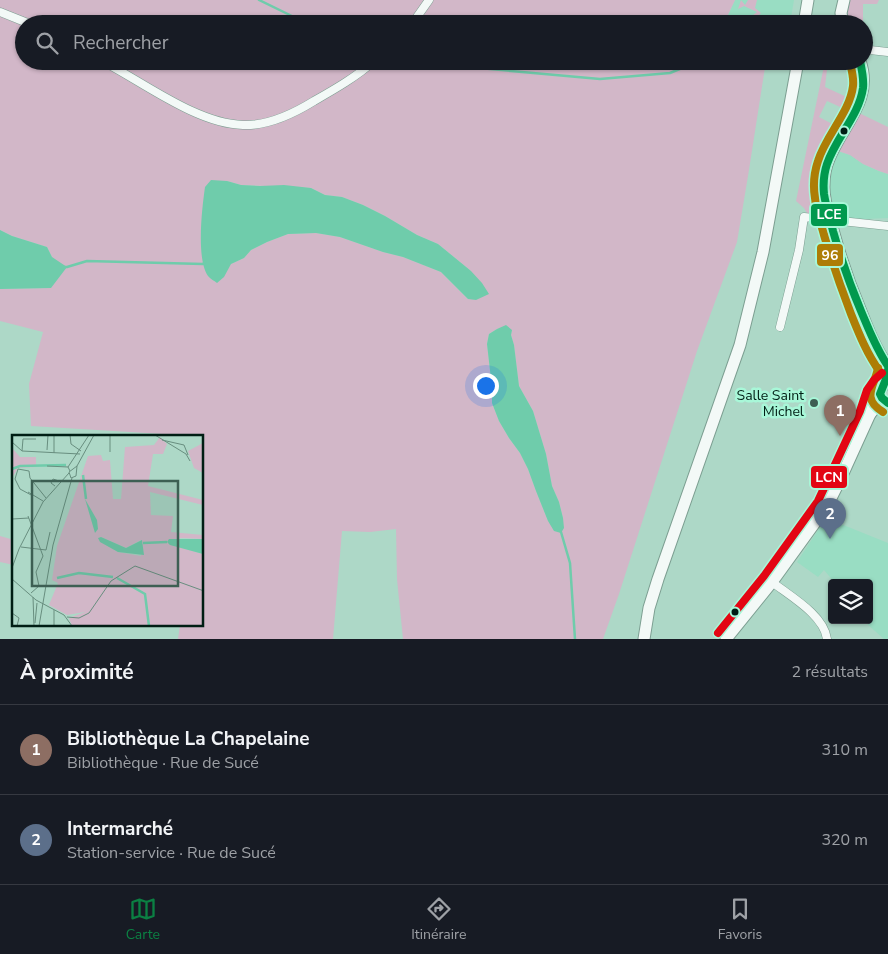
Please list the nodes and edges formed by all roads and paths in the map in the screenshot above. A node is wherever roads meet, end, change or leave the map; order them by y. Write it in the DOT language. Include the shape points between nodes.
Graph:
graph roads {
  1 [pos="429,0"];
  2 [pos="808,0"];
  3 [pos="844,0"];
  4 [pos="0,12"];
  5 [pos="418,15"];
  6 [pos="806,15"];
  7 [pos="841,15"];
  8 [pos="15,18"];
  9 [pos="873,50"];
  10 [pos="888,52"];
  11 [pos="118,70"];
  12 [pos="364,70"];
  13 [pos="796,70"];
  14 [pos="862,70"];
  15 [pos="830,220"];
  16 [pos="888,226"];
  17 [pos="780,327"];
  18 [pos="888,368"];
  19 [pos="884,385"];
  20 [pos="888,403"];
  21 [pos="870,414"];
  22 [pos="772,582"];
  23 [pos="644,639"];
  24 [pos="726,639"];
  25 [pos="827,639"];
  1 -- 5 [label="street"];
  2 -- 6 [label="street"];
  3 -- 7 [label="street"];
  4 -- 8 [label="street"];
  9 -- 10 [label="street"];
  11 -- 12 [label="street" via="189,110 219,122 244,125 279,119 338,88"];
  13 -- 23 [label="street" via="763,252 740,345 658,579"];
  14 -- 15 [label="street" via="862,95 827,166 824,185"];
  15 -- 16 [label="street"];
  15 -- 17 [label="street" via="804,217"];
  15 -- 18 [label="street" via="865,322"];
  18 -- 19 [label="street"];
  19 -- 20 [label="street" via="880,394"];
  19 -- 21 [label="street" via="871,406"];
  20 -- 21 [label="street"];
  21 -- 22 [label="street" via="826,506"];
  22 -- 24 [label="street"];
  22 -- 25 [label="street" via="816,617"];
}
